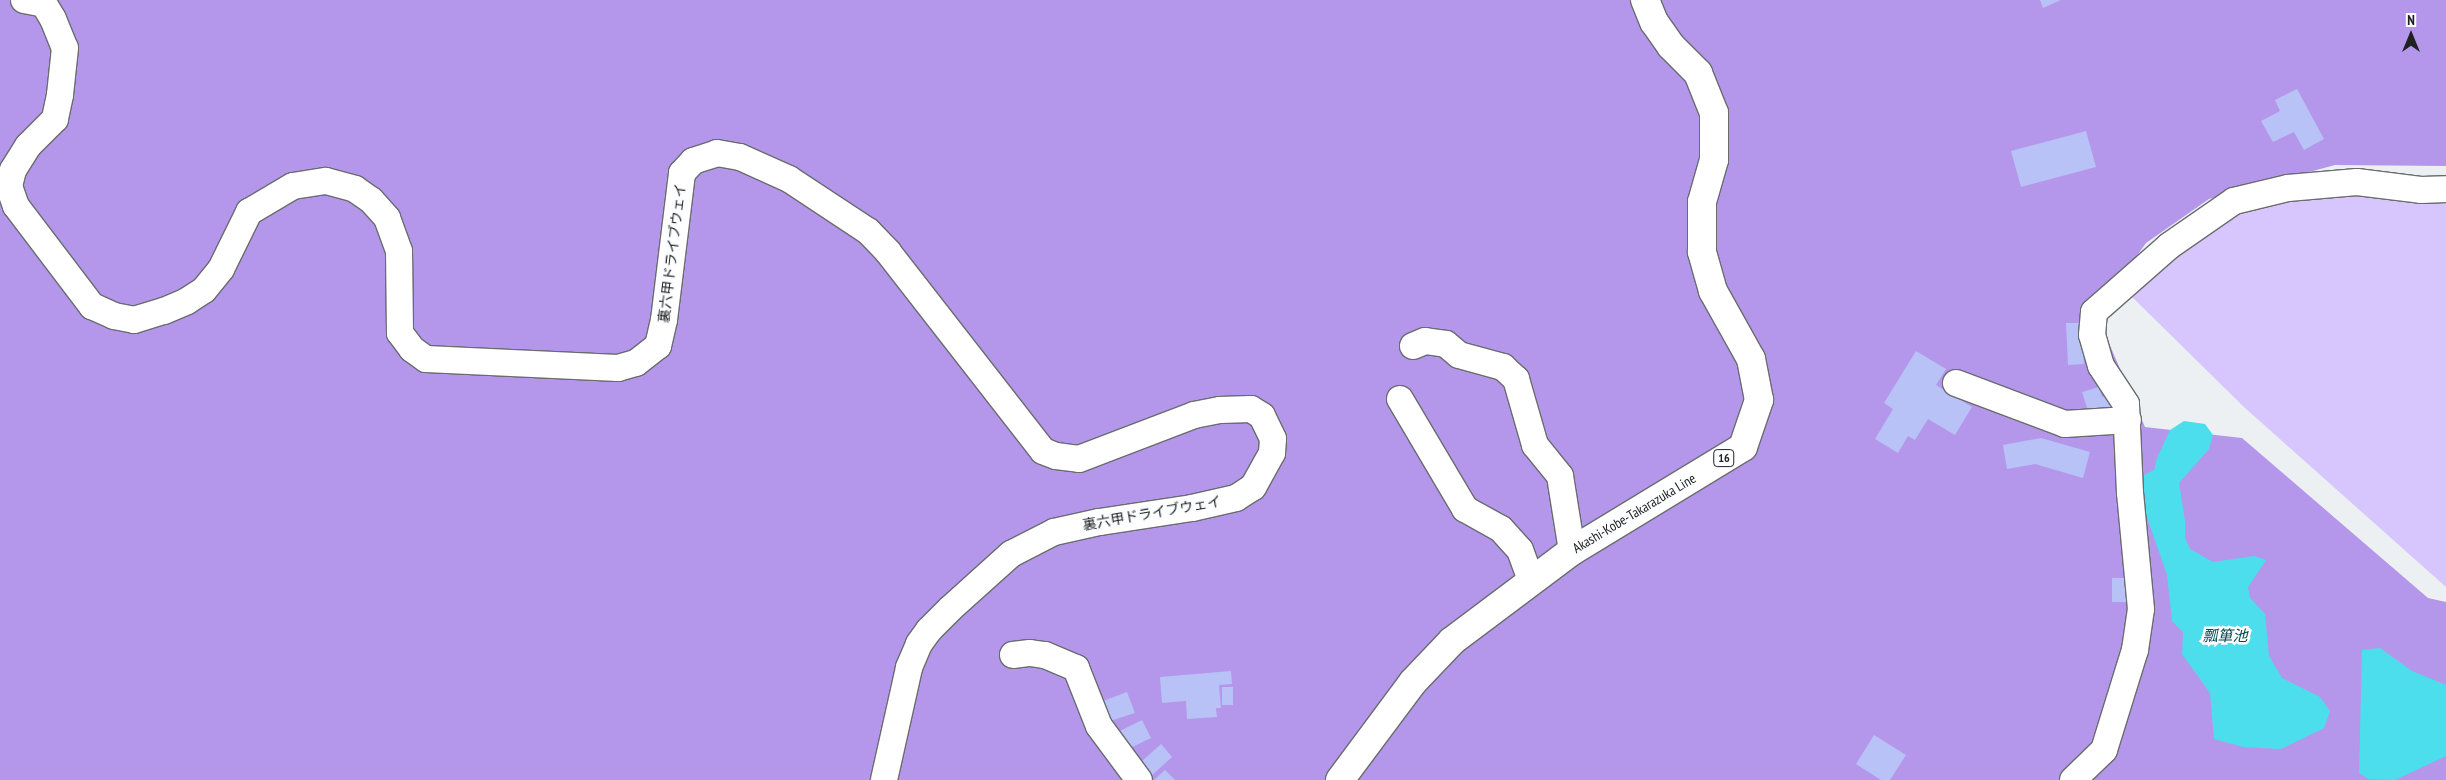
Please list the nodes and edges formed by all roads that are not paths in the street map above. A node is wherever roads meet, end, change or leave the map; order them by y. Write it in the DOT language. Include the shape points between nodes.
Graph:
graph roads {
  1 [pos="24,0"];
  2 [pos="1645,0"];
  3 [pos="2446,189"];
  4 [pos="1413,346"];
  5 [pos="1956,383"];
  6 [pos="1400,400"];
  7 [pos="2128,420"];
  8 [pos="1572,551"];
  9 [pos="1532,580"];
  10 [pos="1013,655"];
  11 [pos="884,780"];
  12 [pos="1139,780"];
  13 [pos="1340,780"];
  14 [pos="2073,780"];
  1 -- 11 [label="street, 裏六甲ドライブウェイ" via="44,4 64,48 55,119 28,146 13,170 9,186 16,206 92,306 114,316 134,320 187,301 204,290 221,269 249,212 293,186 326,181 355,189 371,200 387,218 399,251 400,333 412,349 426,359 618,368 636,364 658,346 682,174 694,161 716,153 740,157 789,179 868,231 1044,451 1079,459 1194,415 1251,409 1262,416 1273,439 1272,453 1253,487 1236,498 1054,532 1011,554 950,609 919,644 909,668"];
  2 -- 8 [label="main road, Akashi-Kobe-Takarazuka Line / 16" via="1654,22 1671,46 1698,72 1714,113 1714,160 1702,202 1702,252 1713,291 1751,359 1759,400 1743,447"];
  3 -- 7 [label="street" via="2421,190 2357,182 2288,188 2234,201 2169,246 2094,312 2092,335 2101,366 2126,404"];
  4 -- 8 [label="street" via="1425,341 1446,344 1459,355 1502,367 1516,379 1535,445 1560,476"];
  5 -- 7 [label="street" via="2065,424"];
  6 -- 9 [label="street" via="1465,509 1508,536 1520,550"];
  7 -- 14 [label="street" via="2130,493 2141,609 2135,650 2104,750"];
  8 -- 9 [label="main road, Akashi-Kobe-Takarazuka Line / 16"];
  9 -- 13 [label="main road, Akashi-Kobe-Takarazuka Line / 16" via="1452,641 1413,682"];
  10 -- 12 [label="street" via="1045,655 1076,668 1100,726"];
}
